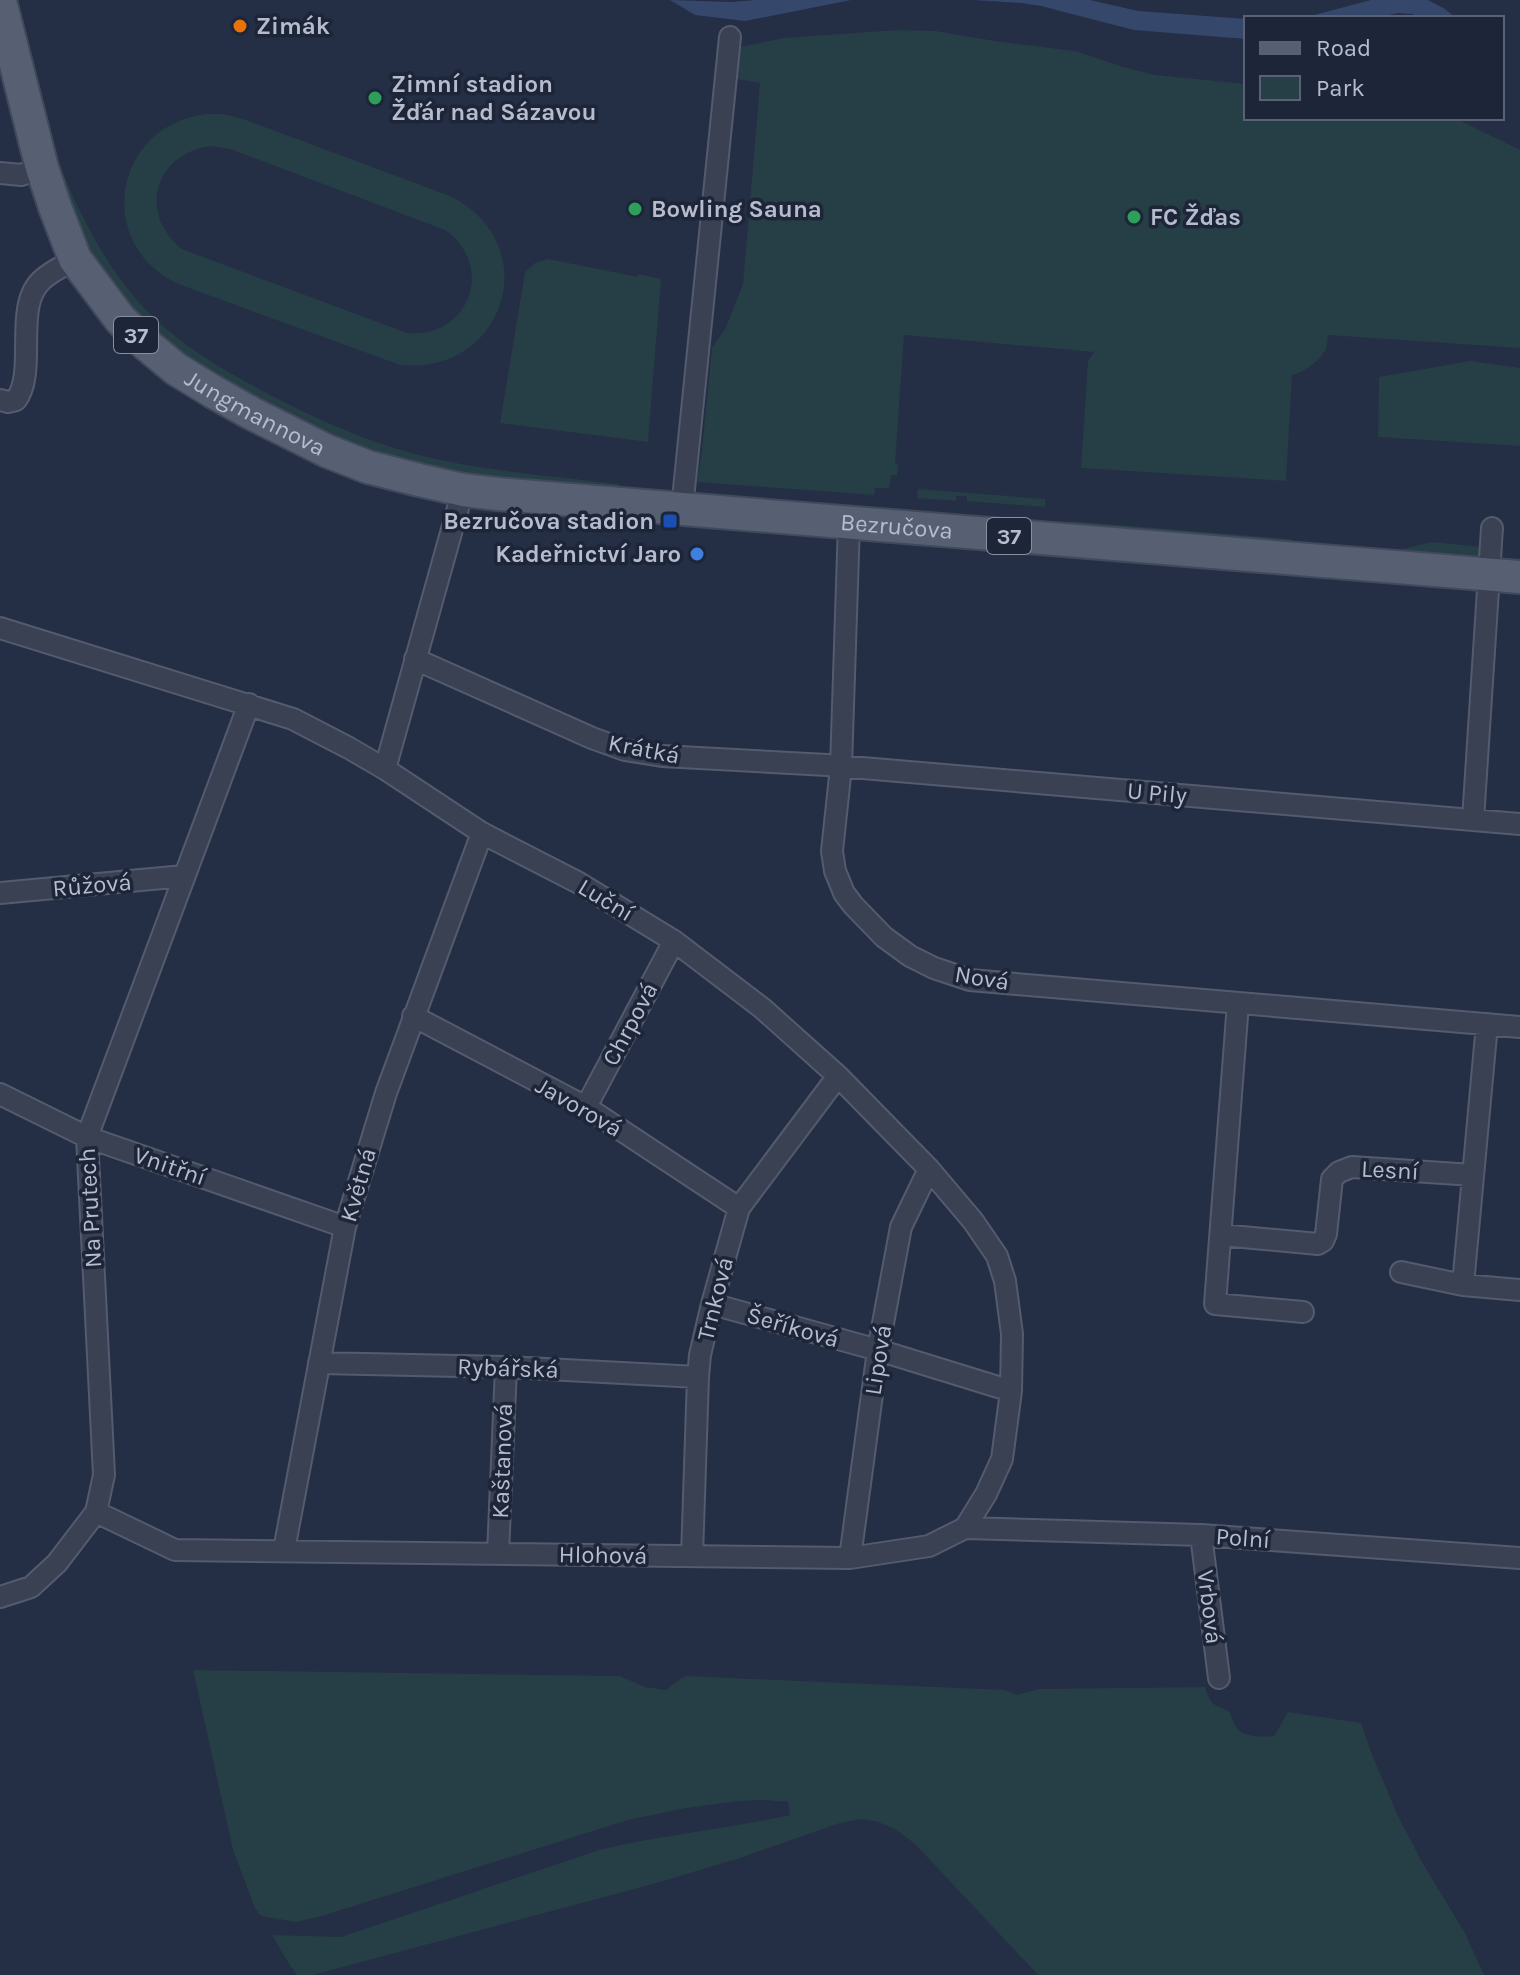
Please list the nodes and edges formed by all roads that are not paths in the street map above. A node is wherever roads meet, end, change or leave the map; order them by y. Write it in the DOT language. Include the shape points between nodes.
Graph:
graph roads {
  1 [pos="0,1"];
  2 [pos="730,37"];
  3 [pos="42,168"];
  4 [pos="0,173"];
  5 [pos="75,259"];
  6 [pos="0,400"];
  7 [pos="463,490"];
  8 [pos="682,509"];
  9 [pos="849,523"];
  10 [pos="1492,528"];
  11 [pos="1505,576"];
  12 [pos="0,628"];
  13 [pos="415,659"];
  14 [pos="249,704"];
  15 [pos="841,767"];
  16 [pos="385,769"];
  17 [pos="1473,820"];
  18 [pos="1520,824"];
  19 [pos="482,833"];
  20 [pos="184,876"];
  21 [pos="0,893"];
  22 [pos="674,941"];
  23 [pos="1238,1003"];
  24 [pos="413,1016"];
  25 [pos="1487,1024"];
  26 [pos="1520,1027"];
  27 [pos="838,1076"];
  28 [pos="0,1094"];
  29 [pos="586,1107"];
  30 [pos="87,1137"];
  31 [pos="929,1169"];
  32 [pos="1473,1175"];
  33 [pos="739,1208"];
  34 [pos="345,1227"];
  35 [pos="1221,1235"];
  36 [pos="1401,1272"];
  37 [pos="1463,1285"];
  38 [pos="1520,1290"];
  39 [pos="712,1304"];
  40 [pos="1303,1312"];
  41 [pos="878,1350"];
  42 [pos="319,1363"];
  43 [pos="506,1367"];
  44 [pos="698,1377"];
  45 [pos="1011,1391"];
  46 [pos="96,1512"];
  47 [pos="965,1528"];
  48 [pos="1201,1535"];
  49 [pos="284,1550"];
  50 [pos="498,1554"];
  51 [pos="692,1556"];
  52 [pos="850,1558"];
  53 [pos="1520,1558"];
  54 [pos="0,1597"];
  55 [pos="1219,1678"];
  1 -- 3 [label="main road, Jungmannova / 37"];
  2 -- 8 [label="street"];
  3 -- 4 [label="street" via="21,175"];
  3 -- 5 [label="main road, Jungmannova / 37"];
  5 -- 6 [label="street" via="34,289 22,392 16,400"];
  5 -- 7 [label="main road, Jungmannova / 37" via="129,328 176,369 212,391 327,451 368,467"];
  7 -- 8 [label="main road, Bezručova / 37"];
  7 -- 13 [label="street"];
  8 -- 9 [label="main road, Bezručova / 37"];
  9 -- 11 [label="main road, Bezručova / 37"];
  9 -- 15 [label="street, Nová"];
  10 -- 11 [label="street"];
  11 -- 17 [label="street"];
  12 -- 14 [label="street, Luční"];
  13 -- 15 [label="street, Krátká" via="625,750"];
  13 -- 16 [label="street"];
  14 -- 16 [label="street, Luční" via="311,727"];
  14 -- 20 [label="street, Na Prutech"];
  15 -- 17 [label="street, U Pily"];
  15 -- 23 [label="street, Nová" via="832,851 839,883 870,923 910,956 970,980"];
  16 -- 19 [label="street, Luční"];
  17 -- 18 [label="street, U Pily"];
  19 -- 22 [label="street, Luční"];
  19 -- 24 [label="street, Květná"];
  20 -- 21 [label="street, Růžová"];
  20 -- 30 [label="street, Na Prutech"];
  22 -- 27 [label="street, Luční" via="762,1008"];
  22 -- 29 [label="street, Chrpová"];
  23 -- 25 [label="street, Nová"];
  23 -- 35 [label="street"];
  24 -- 29 [label="street, Javorová"];
  24 -- 34 [label="street, Květná"];
  25 -- 26 [label="street, Nová"];
  25 -- 32 [label="street"];
  27 -- 31 [label="street, Luční"];
  27 -- 33 [label="street, Trnková"];
  28 -- 30 [label="street, Vnitřní"];
  29 -- 33 [label="street, Javorová"];
  30 -- 34 [label="street, Vnitřní"];
  30 -- 46 [label="street, Na Prutech" via="104,1475"];
  31 -- 41 [label="street, Lipová" via="901,1227"];
  31 -- 45 [label="street, Luční" via="997,1256 1012,1334"];
  32 -- 35 [label="street, Lesní" via="1352,1167 1332,1179 1326,1234 1318,1244"];
  32 -- 37 [label="street"];
  33 -- 39 [label="street, Trnková"];
  34 -- 42 [label="street, Květná"];
  35 -- 40 [label="street" via="1215,1304"];
  36 -- 37 [label="street"];
  37 -- 38 [label="street"];
  39 -- 41 [label="street, Šeříková"];
  39 -- 44 [label="street, Trnková"];
  41 -- 45 [label="street, Šeříková"];
  41 -- 52 [label="street, Lipová"];
  42 -- 43 [label="street, Rybářská"];
  42 -- 49 [label="street, Květná"];
  43 -- 44 [label="street, Rybářská"];
  43 -- 50 [label="street, Kaštanová"];
  44 -- 51 [label="street, Trnková"];
  45 -- 47 [label="street" via="1002,1459"];
  46 -- 49 [label="street, Hlohová" via="175,1550"];
  46 -- 54 [label="street, Na Prutech" via="31,1587"];
  47 -- 48 [label="street, Polní"];
  47 -- 52 [label="street, Hlohová" via="929,1546"];
  48 -- 53 [label="street, Polní"];
  48 -- 55 [label="street, Vrbová"];
  49 -- 50 [label="street, Hlohová"];
  50 -- 51 [label="street, Hlohová"];
  51 -- 52 [label="street, Hlohová"];
}
